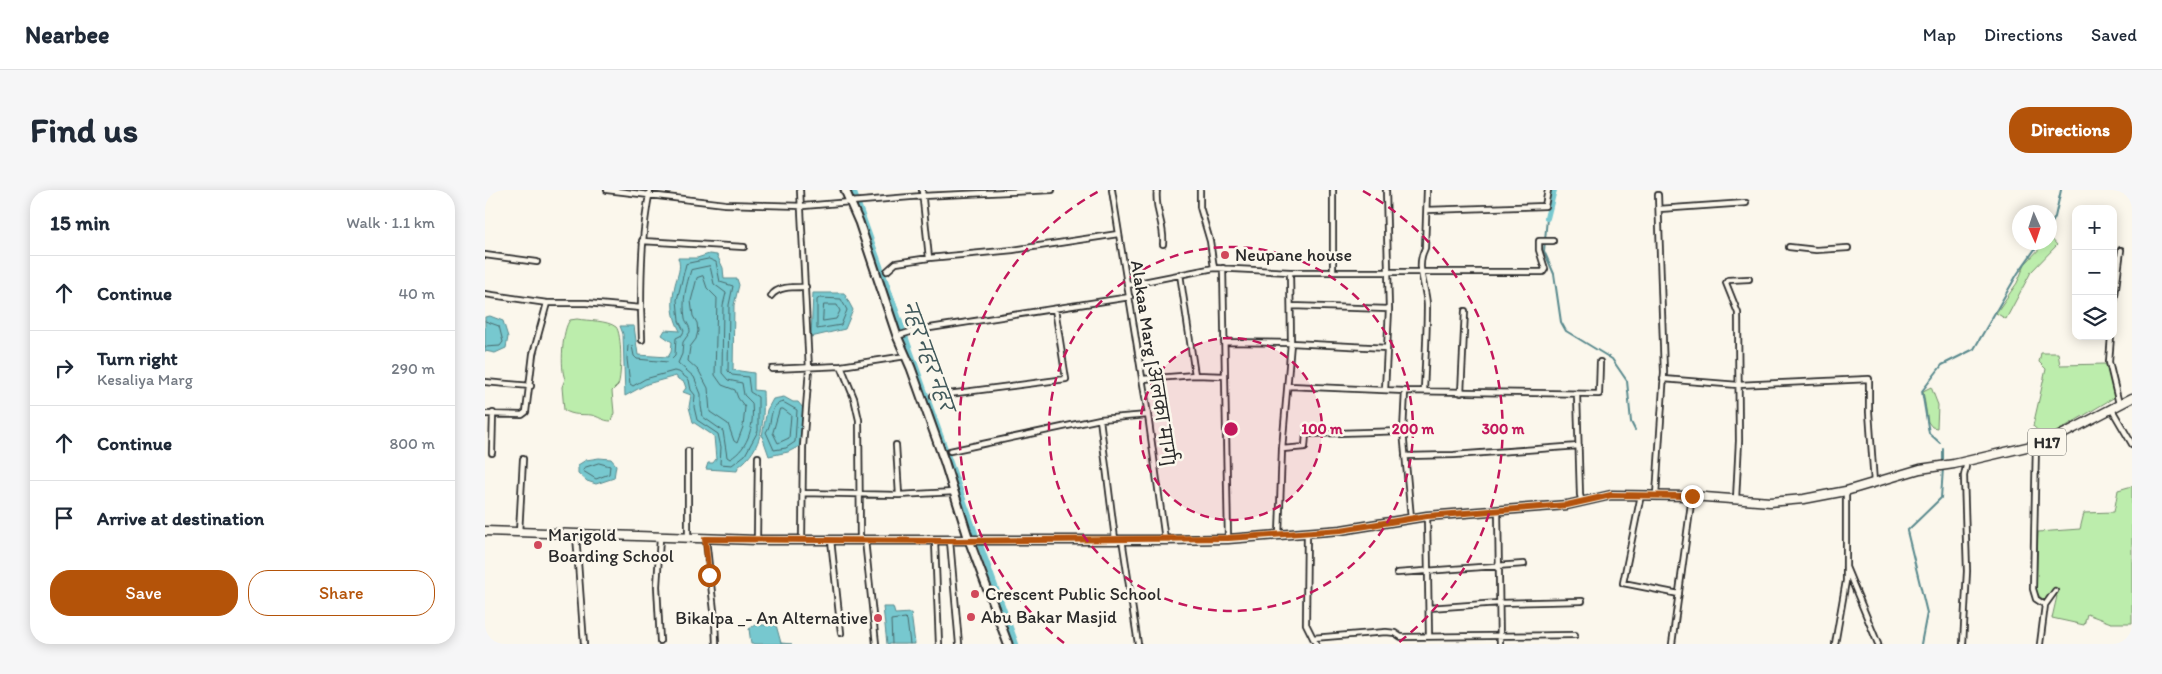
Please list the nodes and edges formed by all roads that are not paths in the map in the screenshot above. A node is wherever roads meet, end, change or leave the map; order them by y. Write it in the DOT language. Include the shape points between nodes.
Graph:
graph roads {
  1 [pos="607,190"];
  2 [pos="800,190"];
  3 [pos="845,190"];
  4 [pos="1052,190"];
  5 [pos="1112,190"];
  6 [pos="1157,190"];
  7 [pos="1200,190"];
  8 [pos="1333,190"];
  9 [pos="1387,190"];
  10 [pos="1427,190"];
  11 [pos="1548,190"];
  12 [pos="649,192"];
  13 [pos="922,193"];
  14 [pos="1658,194"];
  15 [pos="852,203"];
  16 [pos="1746,203"];
  17 [pos="803,206"];
  18 [pos="1659,209"];
  19 [pos="1427,210"];
  20 [pos="1118,234"];
  21 [pos="642,241"];
  22 [pos="1553,241"];
  23 [pos="1163,244"];
  24 [pos="744,247"];
  25 [pos="1789,247"];
  26 [pos="1848,248"];
  27 [pos="2121,250"];
  28 [pos="485,255"];
  29 [pos="929,258"];
  30 [pos="537,262"];
  31 [pos="1214,268"];
  32 [pos="1223,268"];
  33 [pos="887,271"];
  34 [pos="1290,272"];
  35 [pos="1333,272"];
  36 [pos="1388,272"];
  37 [pos="1420,272"];
  38 [pos="1180,274"];
  39 [pos="1749,278"];
  40 [pos="1128,285"];
  41 [pos="806,287"];
  42 [pos="485,294"];
  43 [pos="2115,295"];
  44 [pos="771,296"];
  45 [pos="1130,297"];
  46 [pos="547,303"];
  47 [pos="1291,306"];
  48 [pos="641,308"];
  49 [pos="1055,309"];
  50 [pos="1389,309"];
  51 [pos="1465,311"];
  52 [pos="899,335"];
  53 [pos="643,340"];
  54 [pos="2111,340"];
  55 [pos="1224,342"];
  56 [pos="1291,343"];
  57 [pos="1387,348"];
  58 [pos="906,356"];
  59 [pos="1600,362"];
  60 [pos="841,366"];
  61 [pos="809,369"];
  62 [pos="772,370"];
  63 [pos="1195,375"];
  64 [pos="1225,376"];
  65 [pos="1143,379"];
  66 [pos="1663,379"];
  67 [pos="485,382"];
  68 [pos="1738,385"];
  69 [pos="531,386"];
  70 [pos="1289,386"];
  71 [pos="1385,390"];
  72 [pos="1405,391"];
  73 [pos="1424,392"];
  74 [pos="1461,392"];
  75 [pos="1577,394"];
  76 [pos="933,396"];
  77 [pos="2132,398"];
  78 [pos="2119,404"];
  79 [pos="2111,408"];
  80 [pos="493,412"];
  81 [pos="485,414"];
  82 [pos="1148,415"];
  83 [pos="1101,419"];
  84 [pos="1403,431"];
  85 [pos="2132,444"];
  86 [pos="2036,445"];
  87 [pos="896,446"];
  88 [pos="1579,446"];
  89 [pos="1282,449"];
  90 [pos="950,450"];
  91 [pos="688,451"];
  92 [pos="491,453"];
  93 [pos="1405,456"];
  94 [pos="758,457"];
  95 [pos="523,459"];
  96 [pos="1967,460"];
  97 [pos="1874,483"];
  98 [pos="1846,491"];
  99 [pos="954,492"];
  100 [pos="803,494"];
  101 [pos="860,494"];
  102 [pos="899,495"];
  103 [pos="1656,495"];
  104 [pos="1641,496"];
  105 [pos="1692,496"];
  106 [pos="1736,499"];
  107 [pos="1581,502"];
  108 [pos="1497,511"];
  109 [pos="1427,516"];
  110 [pos="1411,518"];
  111 [pos="485,531"];
  112 [pos="1307,532"];
  113 [pos="519,533"];
  114 [pos="576,535"];
  115 [pos="1279,535"];
  116 [pos="660,538"];
  117 [pos="1228,538"];
  118 [pos="688,539"];
  119 [pos="705,539"];
  120 [pos="803,539"];
  121 [pos="1119,539"];
  122 [pos="757,540"];
  123 [pos="831,540"];
  124 [pos="863,540"];
  125 [pos="969,540"];
  126 [pos="1165,540"];
  127 [pos="935,541"];
  128 [pos="950,541"];
  129 [pos="1524,564"];
  130 [pos="1499,565"];
  131 [pos="1845,566"];
  132 [pos="1429,571"];
  133 [pos="1397,573"];
  134 [pos="2055,591"];
  135 [pos="1679,594"];
  136 [pos="1582,601"];
  137 [pos="1499,603"];
  138 [pos="2045,605"];
  139 [pos="1429,608"];
  140 [pos="841,633"];
  141 [pos="1575,635"];
  142 [pos="1429,636"];
  143 [pos="1401,637"];
  144 [pos="1500,637"];
  145 [pos="1313,638"];
  146 [pos="660,641"];
  147 [pos="584,644"];
  148 [pos="716,644"];
  149 [pos="876,644"];
  150 [pos="939,644"];
  151 [pos="959,644"];
  152 [pos="1008,644"];
  153 [pos="1138,644"];
  154 [pos="1316,644"];
  155 [pos="1401,644"];
  156 [pos="1500,644"];
  157 [pos="1672,644"];
  158 [pos="1835,644"];
  159 [pos="1878,644"];
  160 [pos="1963,644"];
  161 [pos="2040,644"];
  1 -- 12 [label="street"];
  2 -- 17 [label="street"];
  3 -- 15 [label="street"];
  4 -- 13 [label="street"];
  5 -- 20 [label="street, Alakaa Marg [अलका मार्ग]"];
  6 -- 23 [label="street" via="1156,203 1164,228"];
  7 -- 31 [label="street" via="1200,207"];
  8 -- 35 [label="street"];
  9 -- 36 [label="street"];
  10 -- 19 [label="street"];
  11 -- 19 [label="street" via="1545,206"];
  12 -- 17 [label="street" via="725,204"];
  12 -- 21 [label="street"];
  13 -- 15 [label="street"];
  13 -- 29 [label="street"];
  14 -- 18 [label="street"];
  15 -- 17 [label="street"];
  15 -- 52 [label="street"];
  16 -- 18 [label="street"];
  17 -- 41 [label="street"];
  18 -- 66 [label="street"];
  19 -- 37 [label="street"];
  20 -- 29 [label="street"];
  20 -- 40 [label="street, Alakaa Marg [अलका मार्ग]"];
  21 -- 24 [label="street"];
  21 -- 48 [label="street"];
  22 -- 37 [label="street" via="1539,241 1543,272"];
  25 -- 26 [label="street" via="1816,250"];
  27 -- 43 [label="street"];
  28 -- 30 [label="street"];
  29 -- 33 [label="street" via="896,263"];
  31 -- 32 [label="street"];
  31 -- 38 [label="street"];
  32 -- 34 [label="street"];
  32 -- 55 [label="street"];
  34 -- 35 [label="street"];
  34 -- 47 [label="street"];
  35 -- 36 [label="street"];
  36 -- 37 [label="street"];
  36 -- 50 [label="street"];
  37 -- 73 [label="street" via="1426,289 1427,307"];
  38 -- 40 [label="street"];
  38 -- 63 [label="street"];
  39 -- 68 [label="street" via="1728,280 1726,283 1738,313"];
  40 -- 45 [label="street, Alakaa Marg [अलका मार्ग]"];
  41 -- 44 [label="street" via="783,288"];
  41 -- 61 [label="street"];
  42 -- 46 [label="street"];
  45 -- 49 [label="street"];
  45 -- 65 [label="street, Alakaa Marg [अलका मार्ग]"];
  46 -- 48 [label="street"];
  46 -- 69 [label="street" via="533,354"];
  47 -- 50 [label="street"];
  47 -- 56 [label="street"];
  48 -- 53 [label="street"];
  49 -- 52 [label="street"];
  49 -- 76 [label="street" via="1066,379"];
  50 -- 57 [label="street"];
  51 -- 74 [label="street"];
  52 -- 58 [label="street"];
  54 -- 78 [label="street" via="2109,362"];
  55 -- 56 [label="street"];
  55 -- 64 [label="street"];
  56 -- 57 [label="street"];
  56 -- 70 [label="street"];
  57 -- 71 [label="street"];
  58 -- 60 [label="street"];
  58 -- 99 [label="street"];
  59 -- 75 [label="street" via="1599,394"];
  60 -- 61 [label="street"];
  60 -- 101 [label="street" via="859,420"];
  61 -- 62 [label="street"];
  61 -- 100 [label="street"];
  63 -- 64 [label="street"];
  63 -- 65 [label="street"];
  64 -- 117 [label="street"];
  65 -- 82 [label="street, Alakaa Marg [अलका मार्ग]"];
  66 -- 68 [label="street"];
  66 -- 103 [label="street"];
  67 -- 69 [label="street"];
  68 -- 97 [label="street" via="1869,379"];
  68 -- 106 [label="street"];
  69 -- 80 [label="street" via="525,414"];
  70 -- 71 [label="street"];
  70 -- 89 [label="street"];
  71 -- 72 [label="street"];
  72 -- 73 [label="street"];
  72 -- 84 [label="street"];
  73 -- 74 [label="street"];
  74 -- 75 [label="street"];
  75 -- 88 [label="street"];
  77 -- 78 [label="main road, H17"];
  78 -- 79 [label="main road, H17"];
  79 -- 85 [label="street"];
  79 -- 86 [label="main road, H17"];
  80 -- 81 [label="street"];
  80 -- 92 [label="street"];
  82 -- 83 [label="street"];
  82 -- 126 [label="street, Alakaa Marg [अलका मार्ग]"];
  83 -- 90 [label="street"];
  83 -- 121 [label="street"];
  84 -- 89 [label="street" via="1306,434 1305,447"];
  84 -- 93 [label="street"];
  86 -- 96 [label="main road, H17"];
  86 -- 138 [label="street" via="2033,589 2036,599"];
  87 -- 102 [label="street"];
  88 -- 93 [label="street"];
  88 -- 107 [label="street"];
  89 -- 115 [label="street"];
  91 -- 118 [label="street"];
  93 -- 110 [label="street"];
  94 -- 122 [label="street"];
  95 -- 113 [label="street"];
  96 -- 97 [label="main road, H17" via="1903,473"];
  96 -- 160 [label="street" via="1964,476 1967,570"];
  97 -- 98 [label="main road, H17"];
  98 -- 106 [label="main road, H17" via="1784,502"];
  98 -- 131 [label="street"];
  99 -- 102 [label="street"];
  99 -- 125 [label="street"];
  100 -- 101 [label="street"];
  100 -- 120 [label="street"];
  101 -- 102 [label="street"];
  101 -- 124 [label="street"];
  103 -- 104 [label="main road, H17"];
  103 -- 105 [label="main road, H17"];
  104 -- 107 [label="main road, H17" via="1605,496"];
  104 -- 135 [label="street" via="1623,583"];
  105 -- 106 [label="main road, H17"];
  105 -- 135 [label="street"];
  107 -- 108 [label="main road, H17"];
  108 -- 109 [label="main road, H17"];
  108 -- 130 [label="street"];
  109 -- 110 [label="main road, H17"];
  109 -- 132 [label="street"];
  110 -- 112 [label="main road, H17" via="1341,530"];
  111 -- 113 [label="main road, H17"];
  112 -- 115 [label="main road, H17"];
  112 -- 145 [label="street" via="1307,624"];
  113 -- 114 [label="main road, H17"];
  114 -- 116 [label="main road, H17"];
  114 -- 147 [label="street"];
  115 -- 117 [label="main road, H17"];
  116 -- 118 [label="main road, H17"];
  116 -- 146 [label="street" via="657,586"];
  117 -- 126 [label="main road, H17"];
  118 -- 119 [label="main road, H17"];
  119 -- 122 [label="main road, H17"];
  119 -- 148 [label="street"];
  120 -- 122 [label="main road, H17"];
  120 -- 123 [label="main road, H17"];
  121 -- 125 [label="main road, H17"];
  121 -- 126 [label="main road, H17"];
  121 -- 153 [label="street"];
  123 -- 124 [label="main road, H17"];
  123 -- 140 [label="street"];
  124 -- 127 [label="main road, H17"];
  124 -- 149 [label="street"];
  125 -- 128 [label="main road, H17"];
  125 -- 152 [label="street"];
  127 -- 128 [label="main road, H17"];
  127 -- 150 [label="street"];
  128 -- 151 [label="street"];
  129 -- 130 [label="street"];
  130 -- 132 [label="street"];
  130 -- 137 [label="street"];
  131 -- 158 [label="street"];
  131 -- 159 [label="street"];
  132 -- 133 [label="street"];
  132 -- 139 [label="street"];
  134 -- 138 [label="street"];
  135 -- 157 [label="street"];
  136 -- 137 [label="street"];
  137 -- 139 [label="street"];
  137 -- 144 [label="street"];
  138 -- 161 [label="street"];
  139 -- 142 [label="street"];
  141 -- 144 [label="street"];
  142 -- 143 [label="street"];
  142 -- 144 [label="street"];
  143 -- 145 [label="street" via="1386,632"];
  143 -- 155 [label="street"];
  144 -- 156 [label="street"];
  145 -- 154 [label="street"];
}
